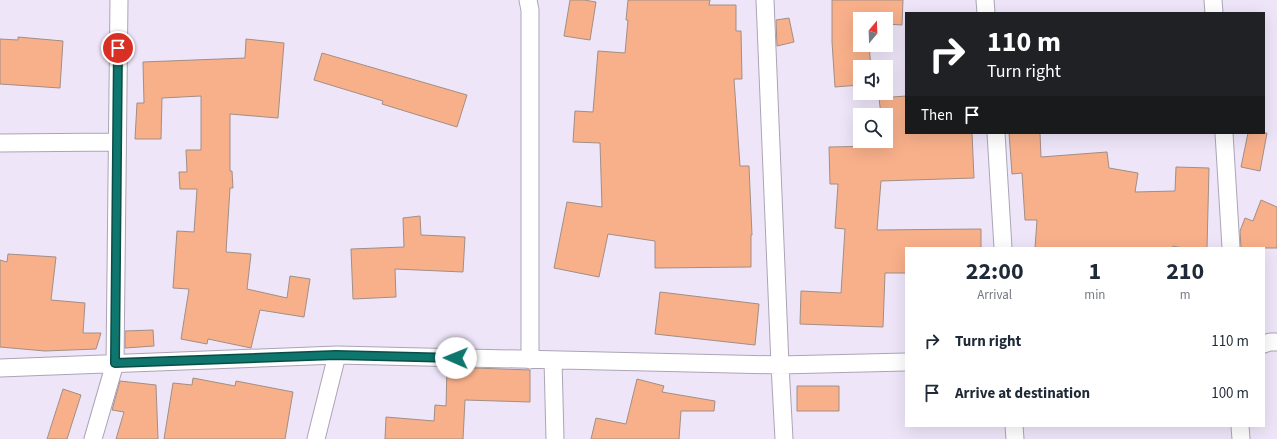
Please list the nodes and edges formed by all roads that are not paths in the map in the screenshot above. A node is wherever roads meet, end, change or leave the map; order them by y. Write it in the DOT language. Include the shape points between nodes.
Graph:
graph roads {
  1 [pos="119,0"];
  2 [pos="528,0"];
  3 [pos="765,0"];
  4 [pos="985,0"];
  5 [pos="1213,0"];
  6 [pos="986,12"];
  7 [pos="1214,12"];
  8 [pos="996,134"];
  9 [pos="1224,134"];
  10 [pos="117,142"];
  11 [pos="0,143"];
  12 [pos="1003,247"];
  13 [pos="1231,247"];
  14 [pos="1277,342"];
  15 [pos="1265,344"];
  16 [pos="336,355"];
  17 [pos="530,360"];
  18 [pos="553,360"];
  19 [pos="905,362"];
  20 [pos="115,363"];
  21 [pos="780,365"];
  22 [pos="0,368"];
  23 [pos="1014,427"];
  24 [pos="1240,427"];
  25 [pos="93,439"];
  26 [pos="316,439"];
  27 [pos="555,439"];
  28 [pos="784,439"];
  29 [pos="1015,439"];
  30 [pos="1241,439"];
  1 -- 10 [label="street"];
  2 -- 17 [label="street"];
  3 -- 21 [label="street"];
  4 -- 6 [label="street"];
  5 -- 7 [label="street"];
  8 -- 12 [label="street"];
  9 -- 13 [label="street"];
  10 -- 11 [label="street"];
  10 -- 20 [label="street"];
  14 -- 15 [label="street"];
  16 -- 17 [label="street"];
  16 -- 20 [label="street"];
  16 -- 26 [label="street"];
  17 -- 18 [label="street"];
  18 -- 21 [label="street"];
  18 -- 27 [label="street"];
  19 -- 21 [label="street"];
  20 -- 22 [label="street"];
  20 -- 25 [label="street"];
  21 -- 28 [label="street"];
  23 -- 29 [label="street"];
  24 -- 30 [label="street"];
}
